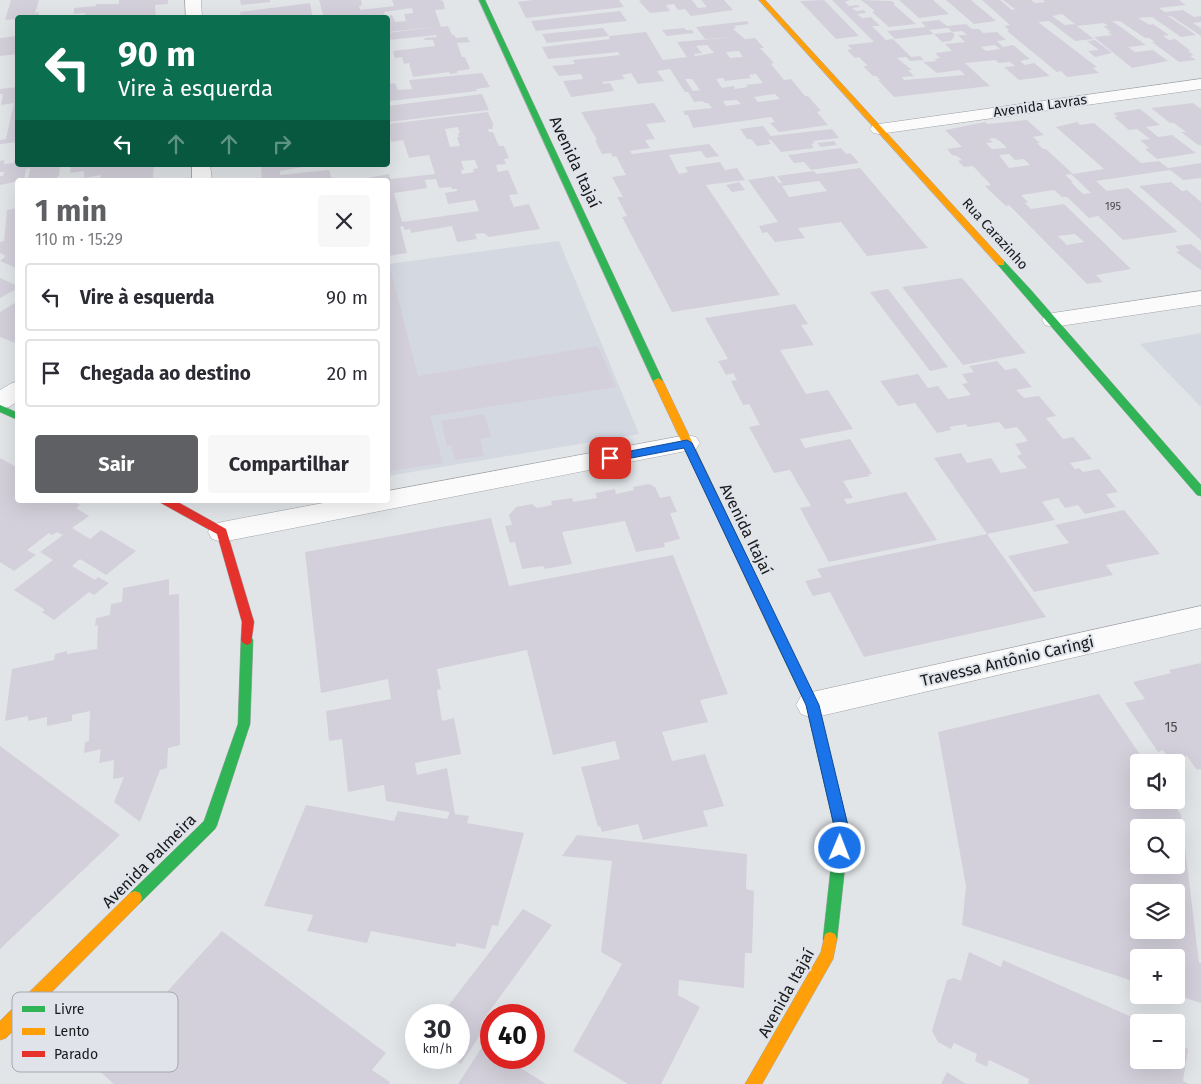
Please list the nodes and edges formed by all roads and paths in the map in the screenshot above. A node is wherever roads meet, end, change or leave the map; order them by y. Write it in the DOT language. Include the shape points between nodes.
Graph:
graph roads {
  1 [pos="193,0"];
  2 [pos="482,0"];
  3 [pos="762,0"];
  4 [pos="194,15"];
  5 [pos="1201,84"];
  6 [pos="879,129"];
  7 [pos="1201,298"];
  8 [pos="1053,320"];
  9 [pos="15,391"];
  10 [pos="0,401"];
  11 [pos="0,408"];
  12 [pos="15,416"];
  13 [pos="687,443"];
  14 [pos="1201,492"];
  15 [pos="390,500"];
  16 [pos="170,503"];
  17 [pos="374,503"];
  18 [pos="222,532"];
  19 [pos="1201,617"];
  20 [pos="812,705"];
  21 [pos="41,992"];
  22 [pos="12,1020"];
  23 [pos="0,1032"];
  24 [pos="753,1084"];
  1 -- 4 [label="street"];
  2 -- 13 [label="street, Avenida Itajaí"];
  3 -- 6 [label="street, Rua Carazinho"];
  5 -- 6 [label="street, Avenida Lavras"];
  6 -- 8 [label="street, Rua Carazinho"];
  7 -- 8 [label="street"];
  8 -- 14 [label="street, Rua Carazinho"];
  9 -- 10 [label="street"];
  11 -- 12 [label="street"];
  13 -- 15 [label="street"];
  13 -- 20 [label="street, Avenida Itajaí"];
  16 -- 18 [label="street"];
  17 -- 18 [label="street"];
  18 -- 21 [label="street, Avenida Palmeira" via="248,622 244,724 210,825"];
  19 -- 20 [label="street, Travessa Antônio Caringi"];
  20 -- 24 [label="street, Avenida Itajaí" via="842,830 828,954"];
  22 -- 23 [label="street, Avenida Palmeira"];
}
